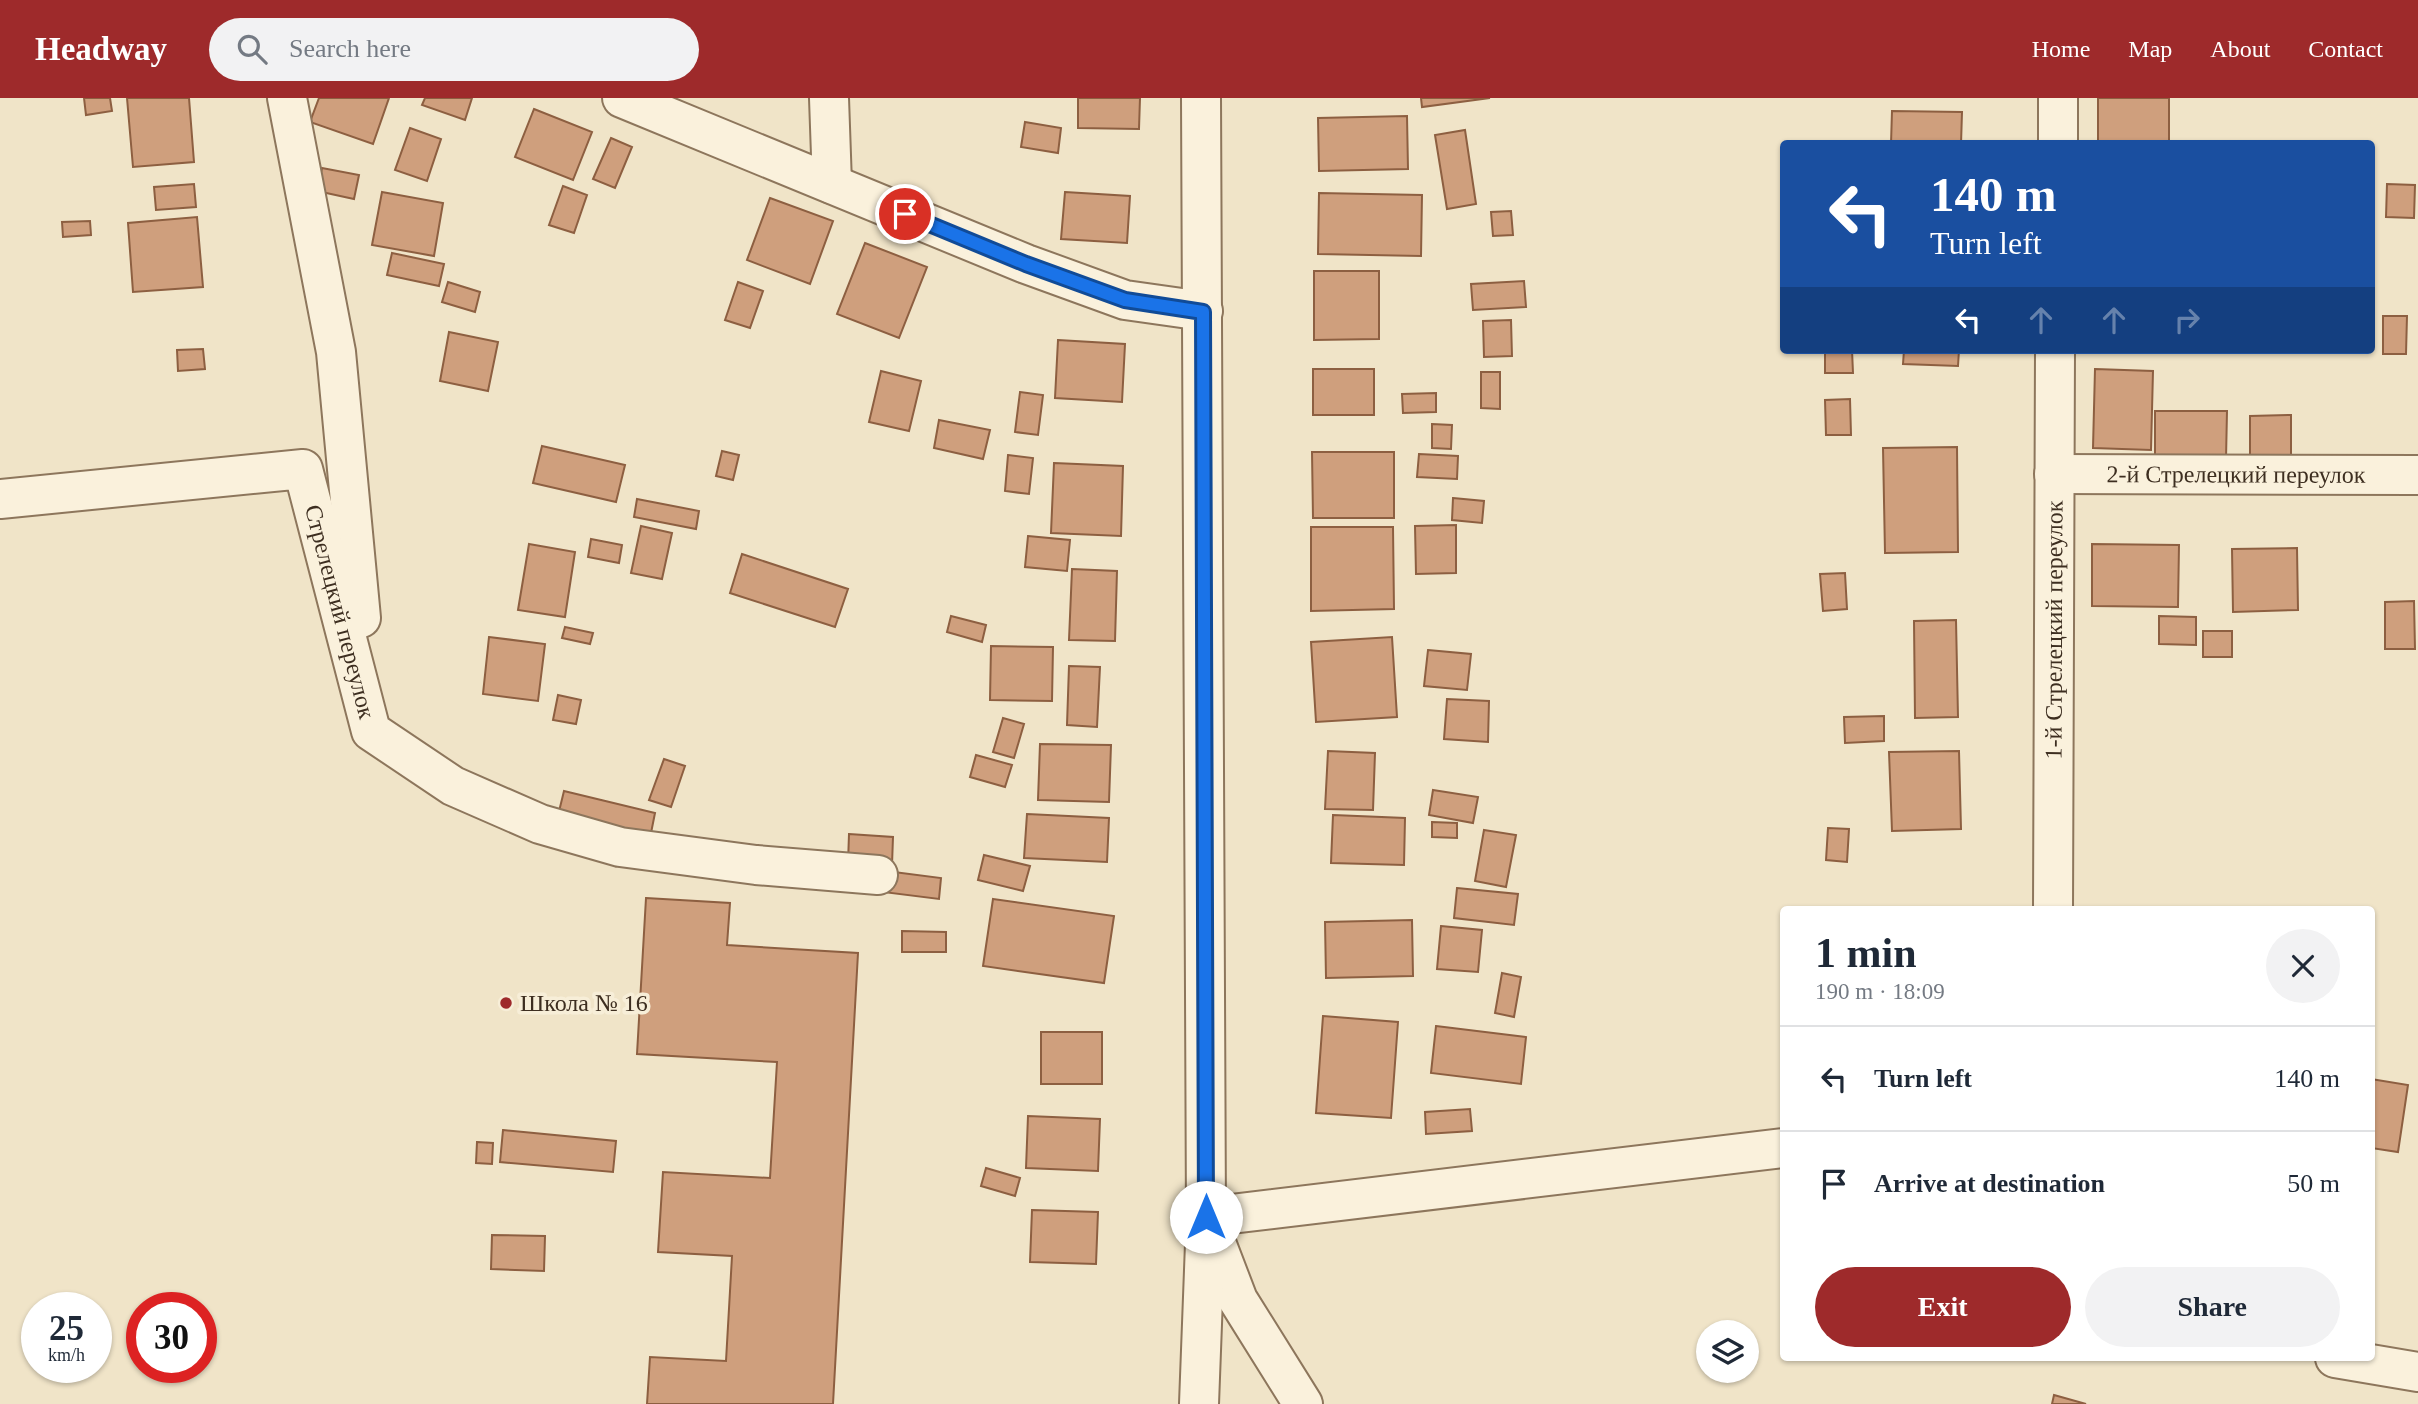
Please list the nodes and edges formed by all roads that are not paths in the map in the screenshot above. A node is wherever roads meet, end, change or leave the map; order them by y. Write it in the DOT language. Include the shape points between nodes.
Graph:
graph roads {
  1 [pos="287,98"];
  2 [pos="622,98"];
  3 [pos="829,98"];
  4 [pos="1201,98"];
  5 [pos="2058,98"];
  6 [pos="2058,140"];
  7 [pos="832,184"];
  8 [pos="1203,312"];
  9 [pos="2056,354"];
  10 [pos="2054,474"];
  11 [pos="2418,475"];
  12 [pos="0,499"];
  13 [pos="372,731"];
  14 [pos="878,875"];
  15 [pos="2053,906"];
  16 [pos="1780,1148"];
  17 [pos="1206,1217"];
  18 [pos="2353,1361"];
  19 [pos="2418,1372"];
  20 [pos="1199,1404"];
  21 [pos="1303,1404"];
  1 -- 13 [label="street" via="336,352"];
  2 -- 7 [label="street"];
  3 -- 7 [label="street"];
  4 -- 8 [label="street"];
  5 -- 6 [label="street"];
  7 -- 8 [label="street" via="1125,300"];
  8 -- 17 [label="street"];
  9 -- 10 [label="street, 1-й Стрелецкий переулок"];
  10 -- 11 [label="street, 2-й Стрелецкий переулок"];
  10 -- 15 [label="street, 1-й Стрелецкий переулок"];
  12 -- 13 [label="street, Стрелецкий переулок" via="303,469"];
  13 -- 14 [label="street, Стрелецкий переулок" via="453,786 540,824 620,847"];
  16 -- 17 [label="street"];
  17 -- 20 [label="street"];
  17 -- 21 [label="street" via="1238,1300"];
  18 -- 19 [label="street"];
}
